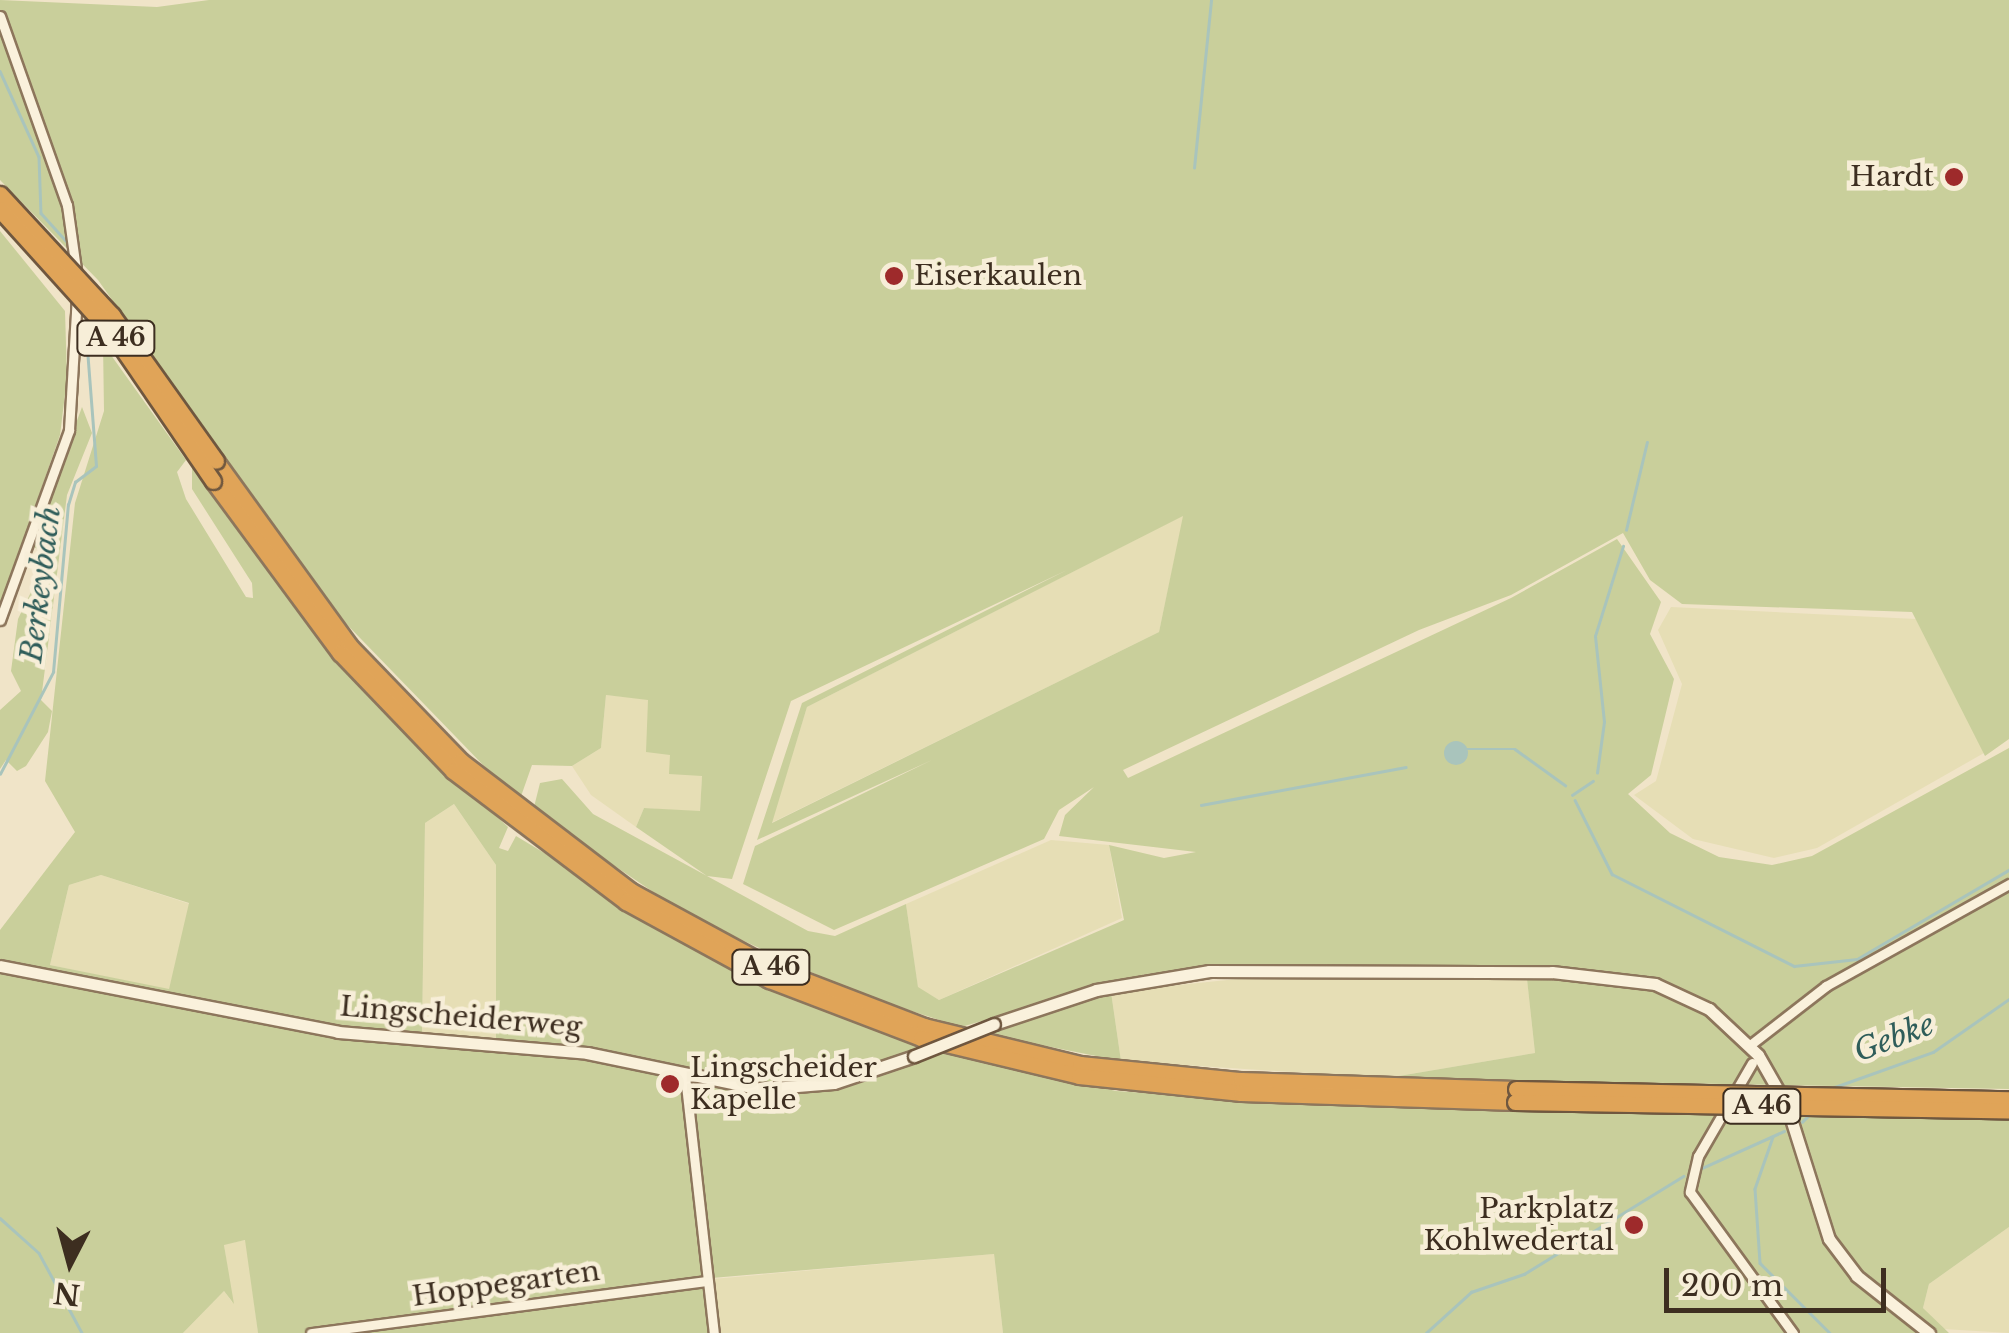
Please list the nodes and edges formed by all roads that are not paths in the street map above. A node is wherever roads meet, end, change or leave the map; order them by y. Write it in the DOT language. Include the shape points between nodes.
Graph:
graph roads {
  1 [pos="0,16"];
  2 [pos="0,194"];
  3 [pos="0,210"];
  4 [pos="0,620"];
  5 [pos="2009,884"];
  6 [pos="0,966"];
  7 [pos="1750,1045"];
  8 [pos="1752,1063"];
  9 [pos="685,1076"];
  10 [pos="1516,1096"];
  11 [pos="2009,1099"];
  12 [pos="2009,1111"];
  13 [pos="706,1280"];
  14 [pos="311,1333"];
  15 [pos="714,1333"];
  16 [pos="1793,1333"];
  17 [pos="1929,1333"];
  1 -- 4 [label="street" via="67,206 77,306 69,430"];
  2 -- 10 [label="highway, A 46, bridge" via="112,315 349,645 460,761 631,891 773,968 924,1026 1080,1064 1223,1080"];
  3 -- 10 [label="highway, A 46, bridge" via="113,335 340,653 453,770 610,892 769,980 920,1038 1079,1076 1258,1094"];
  5 -- 7 [label="street" via="1826,986"];
  6 -- 9 [label="street, Lingscheiderweg" via="338,1032 559,1049"];
  7 -- 9 [label="street, Lingscheiderweg, bridge" via="1665,987 1552,972 1179,974 994,1024 914,1056 796,1089"];
  7 -- 17 [label="street" via="1787,1106 1828,1239 1857,1276"];
  8 -- 16 [label="street" via="1698,1156 1690,1192"];
  9 -- 13 [label="street"];
  10 -- 11 [label="highway, A 46, bridge"];
  10 -- 12 [label="highway, A 46, bridge"];
  13 -- 14 [label="street, Hoppegarten"];
  13 -- 15 [label="street"];
}
